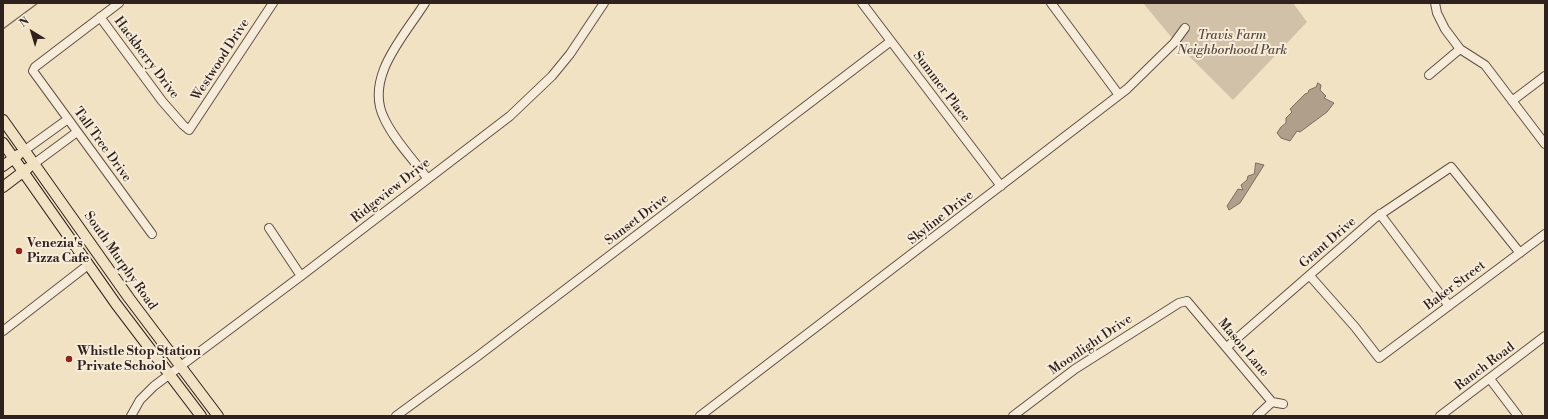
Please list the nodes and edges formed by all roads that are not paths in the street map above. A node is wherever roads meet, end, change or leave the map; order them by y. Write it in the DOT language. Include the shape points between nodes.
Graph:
graph roads {
  1 [pos="119,3"];
  2 [pos="273,3"];
  3 [pos="425,3"];
  4 [pos="604,3"];
  5 [pos="862,3"];
  6 [pos="1051,3"];
  7 [pos="1435,3"];
  8 [pos="100,17"];
  9 [pos="1185,28"];
  10 [pos="891,41"];
  11 [pos="1460,49"];
  12 [pos="1429,75"];
  13 [pos="1545,76"];
  14 [pos="1119,95"];
  15 [pos="1512,101"];
  16 [pos="68,119"];
  17 [pos="3,120"];
  18 [pos="189,130"];
  19 [pos="77,132"];
  20 [pos="3,143"];
  21 [pos="1545,144"];
  22 [pos="25,150"];
  23 [pos="14,158"];
  24 [pos="35,164"];
  25 [pos="3,166"];
  26 [pos="23,172"];
  27 [pos="427,178"];
  28 [pos="1001,186"];
  29 [pos="3,187"];
  30 [pos="1380,214"];
  31 [pos="269,228"];
  32 [pos="152,234"];
  33 [pos="1545,234"];
  34 [pos="1520,253"];
  35 [pos="88,265"];
  36 [pos="301,276"];
  37 [pos="1310,276"];
  38 [pos="1187,301"];
  39 [pos="1449,306"];
  40 [pos="3,331"];
  41 [pos="1545,336"];
  42 [pos="1227,347"];
  43 [pos="180,366"];
  44 [pos="169,374"];
  45 [pos="1490,379"];
  46 [pos="1272,402"];
  47 [pos="1283,404"];
  48 [pos="131,416"];
  49 [pos="201,416"];
  50 [pos="218,416"];
  51 [pos="396,416"];
  52 [pos="700,416"];
  53 [pos="1013,416"];
  54 [pos="1257,416"];
  55 [pos="1440,416"];
  56 [pos="1518,416"];
  1 -- 8 [label="street"];
  2 -- 18 [label="street, Westwood Drive"];
  3 -- 27 [label="street" via="388,60 379,93 381,111 388,125"];
  4 -- 27 [label="street, Ridgeview Drive" via="570,54 538,91 510,116"];
  5 -- 10 [label="street, Summer Place"];
  6 -- 14 [label="street"];
  7 -- 11 [label="street" via="1445,29"];
  8 -- 16 [label="street, Tall Tree Drive" via="33,70"];
  8 -- 18 [label="street, Hackberry Drive" via="162,100"];
  9 -- 14 [label="street, Skyline Drive" via="1174,43"];
  10 -- 28 [label="street, Summer Place"];
  10 -- 51 [label="street, Sunset Drive"];
  11 -- 12 [label="street"];
  11 -- 15 [label="street" via="1485,65"];
  13 -- 15 [label="street"];
  14 -- 28 [label="street, Skyline Drive"];
  15 -- 21 [label="street"];
  16 -- 19 [label="street, Tall Tree Drive"];
  16 -- 22 [label="street"];
  17 -- 22 [label="main road, South Murphy Road"];
  19 -- 24 [label="street"];
  19 -- 32 [label="street, Tall Tree Drive"];
  20 -- 23 [label="main road, South Murphy Road"];
  22 -- 23 [label="main road"];
  22 -- 24 [label="main road, South Murphy Road"];
  23 -- 25 [label="main road"];
  23 -- 26 [label="main road, South Murphy Road"];
  24 -- 26 [label="main road"];
  24 -- 43 [label="main road, South Murphy Road" via="128,298"];
  26 -- 29 [label="main road"];
  26 -- 35 [label="main road, South Murphy Road"];
  27 -- 36 [label="street, Ridgeview Drive"];
  28 -- 52 [label="street, Skyline Drive"];
  30 -- 34 [label="street, Grant Drive" via="1451,167"];
  30 -- 37 [label="street, Grant Drive"];
  30 -- 39 [label="street"];
  31 -- 36 [label="street"];
  33 -- 34 [label="street, Baker Street"];
  34 -- 39 [label="street, Baker Street"];
  35 -- 40 [label="street"];
  35 -- 44 [label="main road, South Murphy Road"];
  36 -- 43 [label="street, Ridgeview Drive"];
  37 -- 39 [label="street, Baker Street" via="1379,358"];
  37 -- 42 [label="street, Grant Drive"];
  38 -- 42 [label="street, Mason Lane"];
  38 -- 53 [label="street, Moonlight Drive" via="1179,303 1075,369"];
  41 -- 45 [label="street, Ranch Road"];
  42 -- 46 [label="street, Mason Lane"];
  43 -- 44 [label="street, Ridgeview Drive"];
  43 -- 50 [label="main road, South Murphy Road"];
  44 -- 48 [label="street, Ridgeview Drive" via="140,400"];
  44 -- 49 [label="main road, South Murphy Road"];
  45 -- 55 [label="street, Ranch Road"];
  45 -- 56 [label="street"];
  46 -- 47 [label="street"];
  46 -- 54 [label="street"];
}
